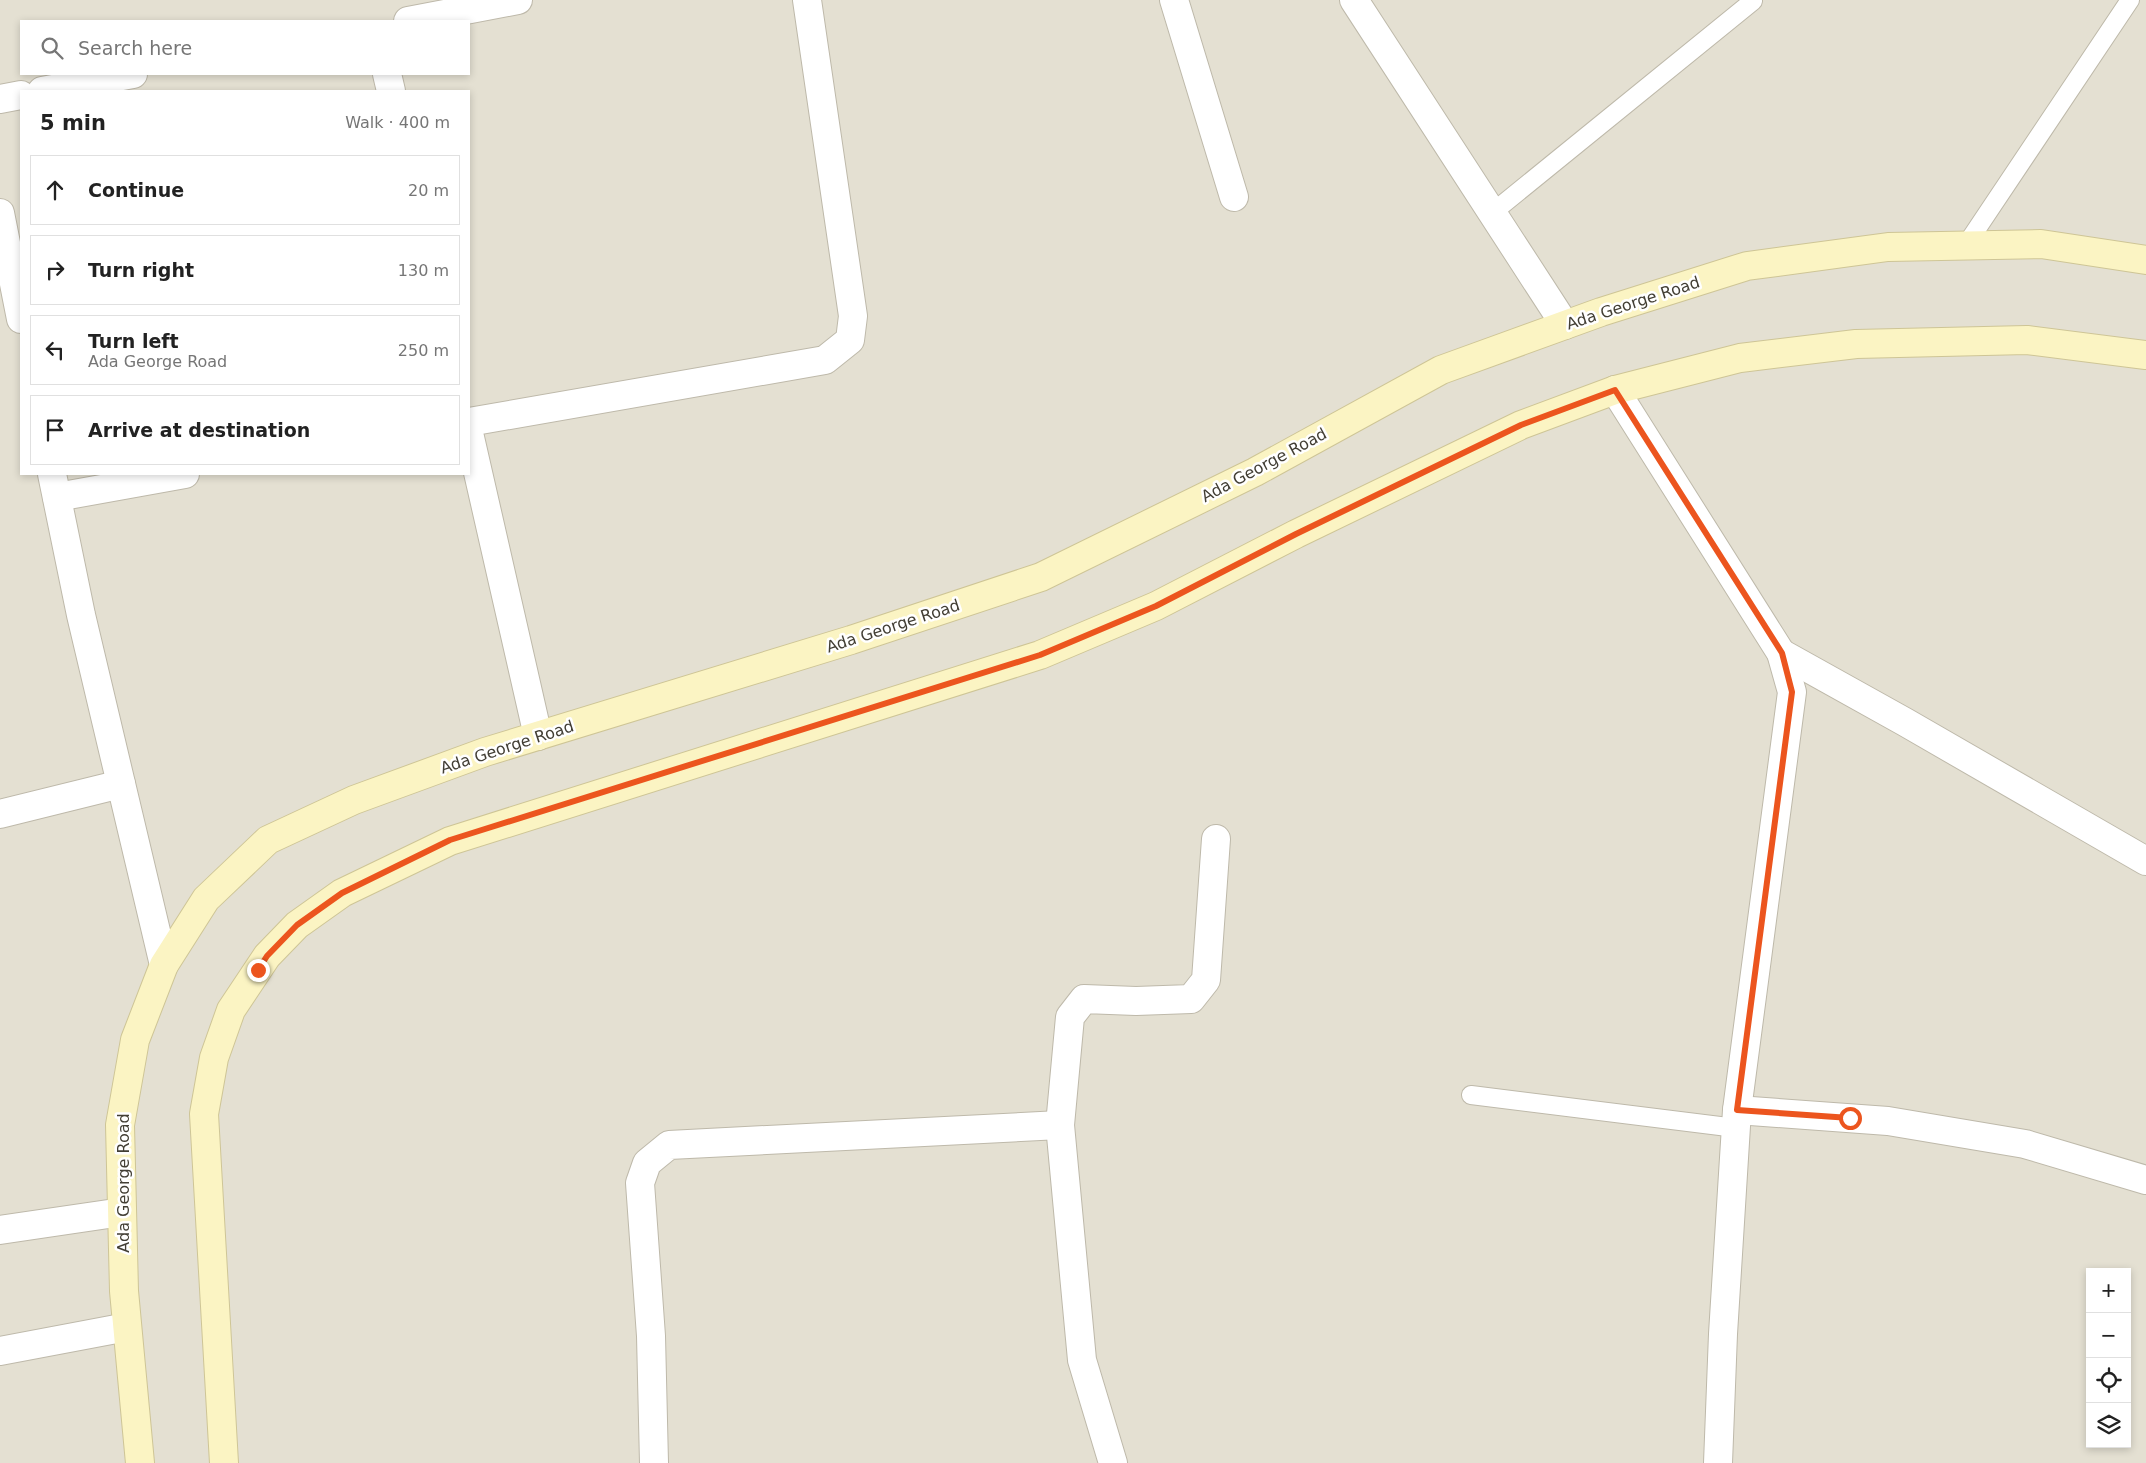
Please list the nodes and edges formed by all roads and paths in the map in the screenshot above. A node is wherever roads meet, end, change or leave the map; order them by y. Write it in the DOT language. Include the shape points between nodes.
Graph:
graph roads {
  1 [pos="518,0"];
  2 [pos="807,0"];
  3 [pos="1174,0"];
  4 [pos="1354,0"];
  5 [pos="2130,0"];
  6 [pos="1753,1"];
  7 [pos="413,20"];
  8 [pos="128,75"];
  9 [pos="387,75"];
  10 [pos="47,90"];
  11 [pos="391,90"];
  12 [pos="20,95"];
  13 [pos="0,99"];
  14 [pos="1234,197"];
  15 [pos="0,213"];
  16 [pos="1492,213"];
  17 [pos="1966,245"];
  18 [pos="2146,260"];
  19 [pos="20,313"];
  20 [pos="1565,326"];
  21 [pos="2146,355"];
  22 [pos="1615,390"];
  23 [pos="470,422"];
  24 [pos="470,437"];
  25 [pos="173,475"];
  26 [pos="55,485"];
  27 [pos="1782,653"];
  28 [pos="538,736"];
  29 [pos="121,784"];
  30 [pos="0,814"];
  31 [pos="1216,839"];
  32 [pos="2146,861"];
  33 [pos="164,965"];
  34 [pos="1471,1095"];
  35 [pos="1737,1119"];
  36 [pos="1060,1125"];
  37 [pos="2146,1180"];
  38 [pos="122,1212"];
  39 [pos="0,1230"];
  40 [pos="127,1327"];
  41 [pos="0,1351"];
  42 [pos="140,1463"];
  43 [pos="224,1463"];
  44 [pos="654,1463"];
  45 [pos="1113,1463"];
  46 [pos="1718,1463"];
  1 -- 7 [label="street"];
  2 -- 23 [label="street" via="853,316 850,340 826,360"];
  3 -- 14 [label="street"];
  4 -- 16 [label="street"];
  5 -- 17 [label="lane"];
  6 -- 16 [label="lane"];
  8 -- 10 [label="street"];
  9 -- 11 [label="street"];
  12 -- 13 [label="street"];
  15 -- 19 [label="street"];
  16 -- 20 [label="street"];
  17 -- 18 [label="main road, Ada George Road" via="2041,244"];
  17 -- 20 [label="main road, Ada George Road" via="1888,247 1747,266"];
  20 -- 28 [label="main road, Ada George Road" via="1441,370 1255,472 1041,577 851,640"];
  21 -- 22 [label="main road" via="2027,340 1856,344 1740,358"];
  22 -- 27 [label="street"];
  22 -- 43 [label="main road" via="1521,425 1156,606 1040,655 450,840 342,893 297,925 267,956 231,1010 214,1058 204,1114"];
  24 -- 28 [label="street"];
  25 -- 26 [label="street"];
  26 -- 29 [label="street" via="81,615"];
  27 -- 32 [label="street"];
  27 -- 35 [label="street" via="1792,692"];
  28 -- 33 [label="main road, Ada George Road" via="354,800 268,840 206,899"];
  29 -- 30 [label="street"];
  29 -- 33 [label="street"];
  31 -- 36 [label="street" via="1206,980 1191,998 1084,999 1070,1017"];
  33 -- 38 [label="main road, Ada George Road" via="135,1040 120,1125"];
  34 -- 35 [label="lane"];
  35 -- 37 [label="street" via="1888,1121 2025,1144"];
  35 -- 46 [label="street"];
  36 -- 44 [label="street" via="669,1144 647,1163 640,1183 651,1336"];
  36 -- 45 [label="street" via="1082,1360"];
  38 -- 39 [label="street"];
  38 -- 40 [label="main road, Ada George Road"];
  40 -- 41 [label="street"];
  40 -- 42 [label="main road, Ada George Road"];
}
